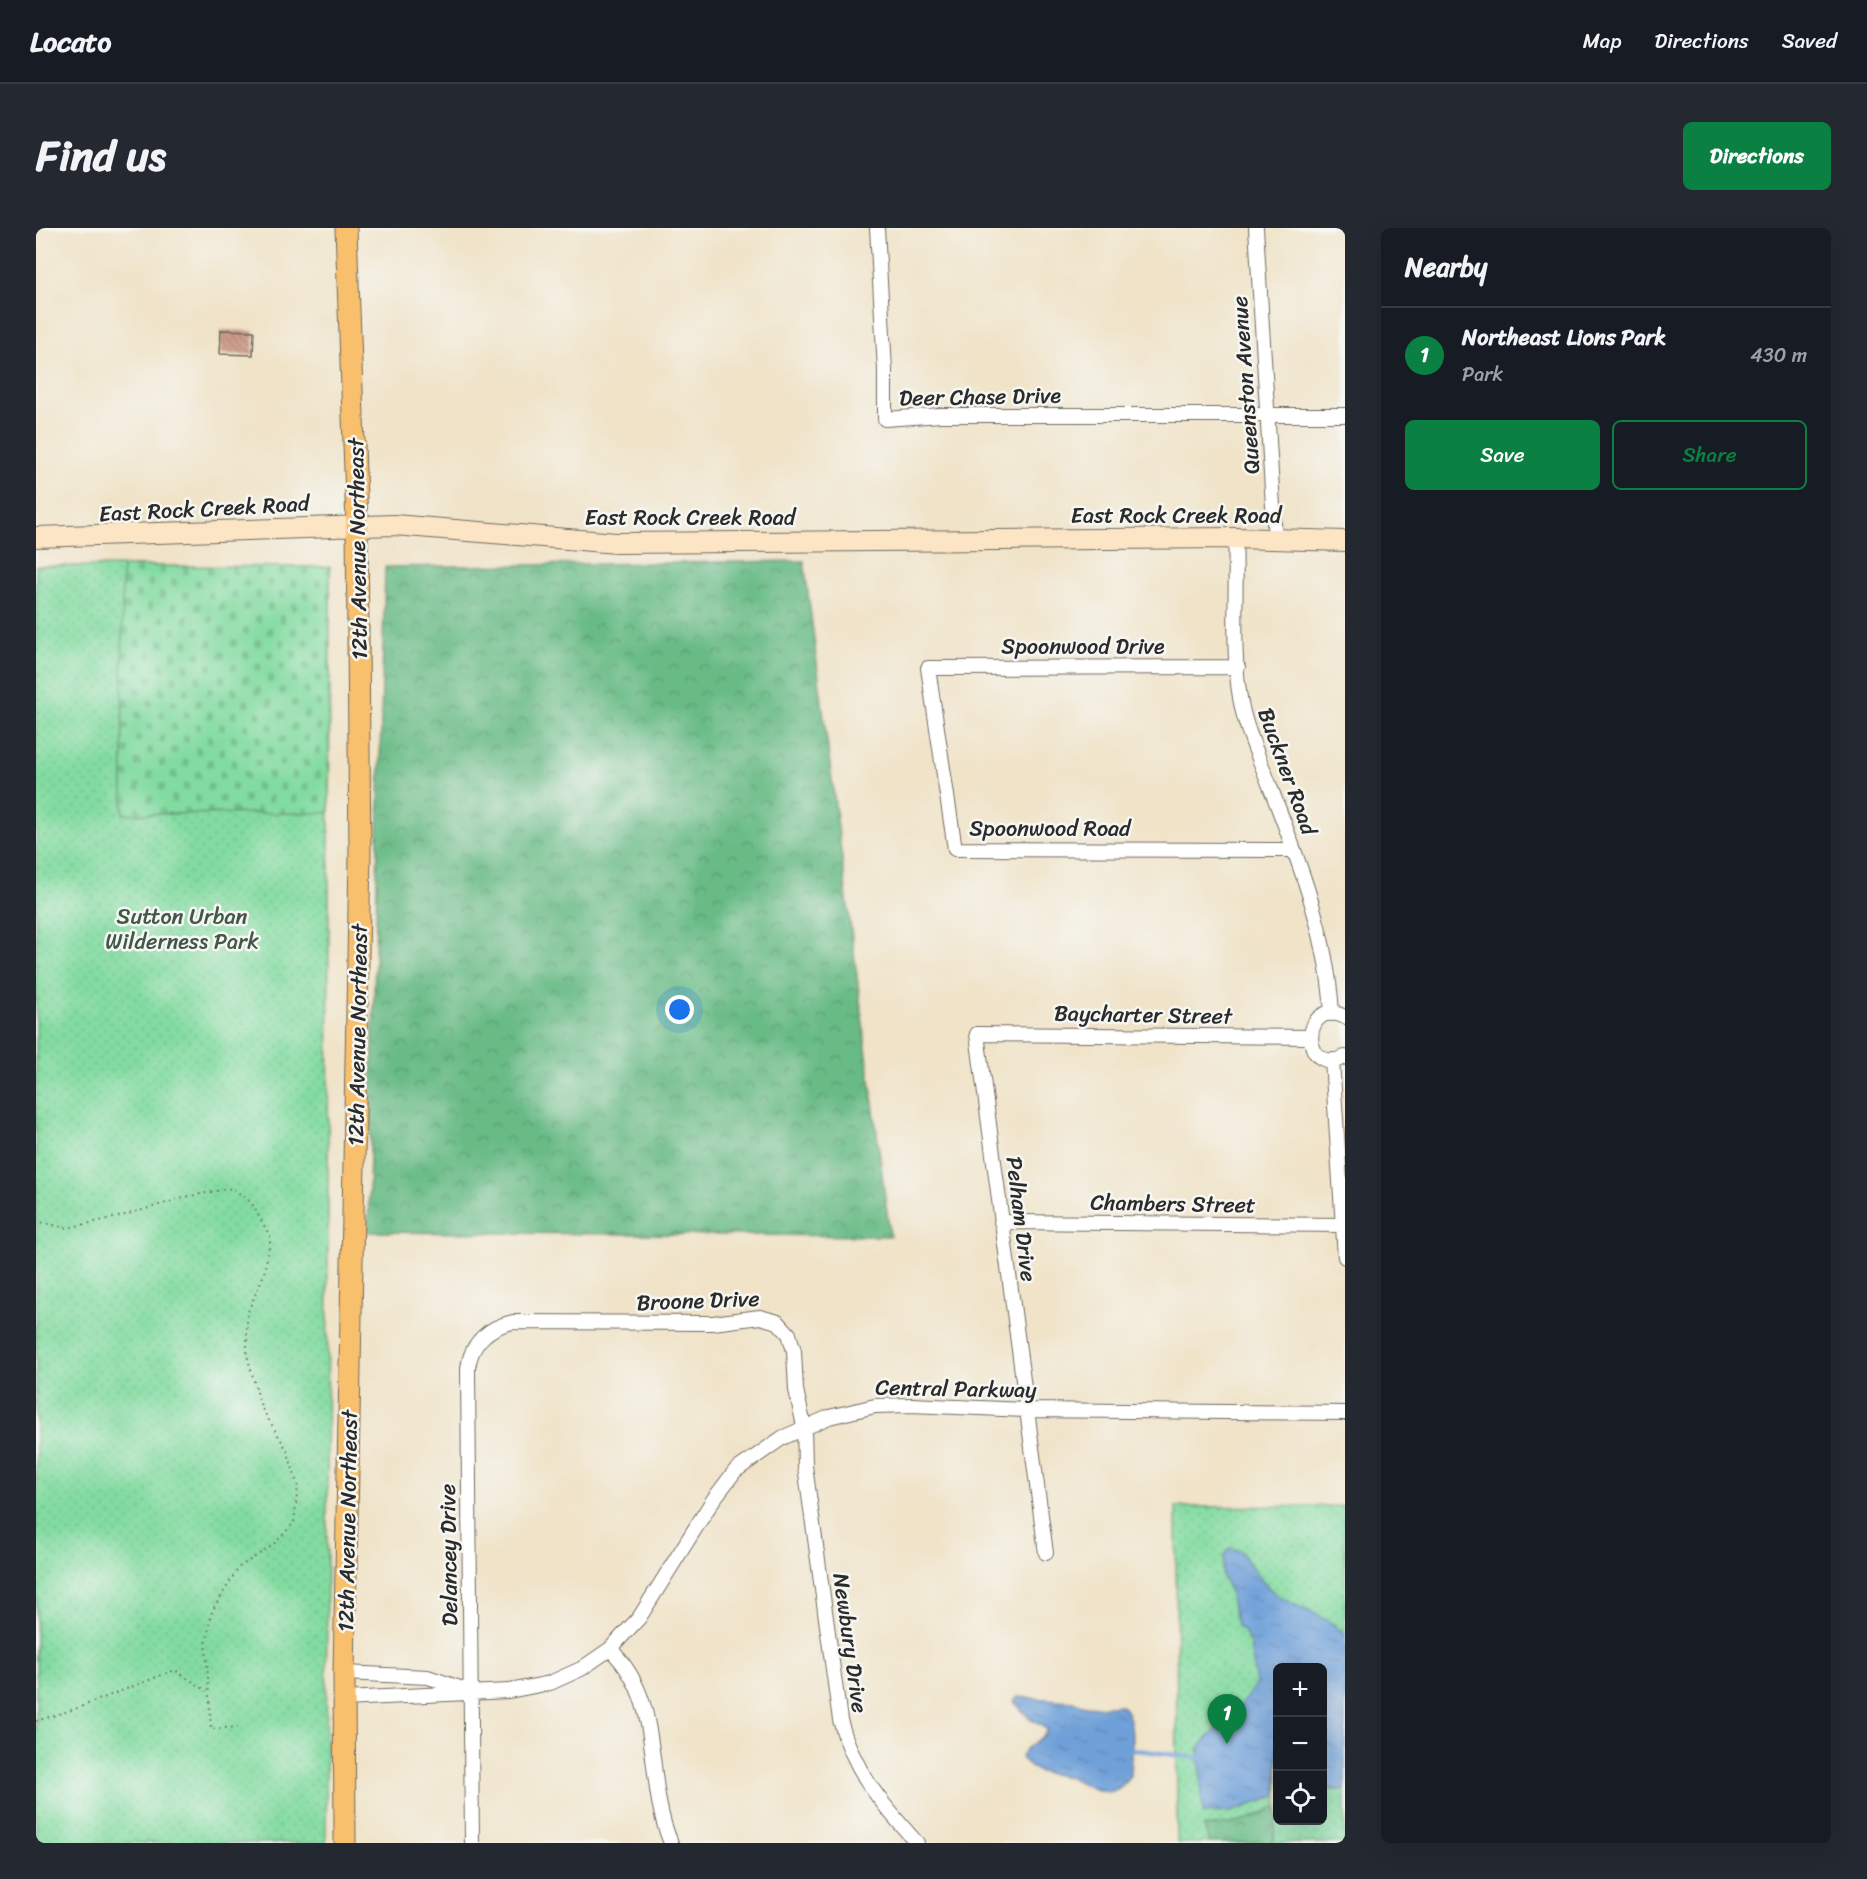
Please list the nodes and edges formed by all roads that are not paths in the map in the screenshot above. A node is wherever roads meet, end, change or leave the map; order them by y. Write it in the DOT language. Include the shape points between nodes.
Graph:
graph roads {
  1 [pos="346,228"];
  2 [pos="877,228"];
  3 [pos="1256,228"];
  4 [pos="1268,415"];
  5 [pos="1345,415"];
  6 [pos="357,525"];
  7 [pos="36,537"];
  8 [pos="1235,538"];
  9 [pos="1275,539"];
  10 [pos="1345,541"];
  11 [pos="1238,667"];
  12 [pos="928,668"];
  13 [pos="1294,850"];
  14 [pos="1338,1015"];
  15 [pos="977,1034"];
  16 [pos="1310,1037"];
  17 [pos="1339,1058"];
  18 [pos="1001,1222"];
  19 [pos="1344,1225"];
  20 [pos="1345,1257"];
  21 [pos="544,1324"];
  22 [pos="1026,1410"];
  23 [pos="1345,1413"];
  24 [pos="804,1426"];
  25 [pos="1046,1552"];
  26 [pos="610,1649"];
  27 [pos="344,1673"];
  28 [pos="471,1691"];
  29 [pos="344,1699"];
  30 [pos="345,1843"];
  31 [pos="472,1843"];
  32 [pos="671,1843"];
  33 [pos="918,1843"];
  1 -- 6 [label="main road, 12th Avenue Northeast"];
  2 -- 4 [label="street, Deer Chase Drive" via="885,419 941,415"];
  3 -- 4 [label="street, Queenston Avenue"];
  4 -- 5 [label="street"];
  4 -- 9 [label="street, Queenston Avenue"];
  6 -- 7 [label="street, East Rock Creek Road"];
  6 -- 8 [label="street, East Rock Creek Road" via="617,543"];
  6 -- 27 [label="main road, 12th Avenue Northeast" via="360,856"];
  8 -- 9 [label="street, East Rock Creek Road"];
  8 -- 11 [label="street, Buckner Road"];
  9 -- 10 [label="street, East Rock Creek Road"];
  11 -- 12 [label="street, Spoonwood Drive"];
  11 -- 13 [label="street, Buckner Road" via="1242,711"];
  12 -- 13 [label="street, Spoonwood Road" via="955,849"];
  13 -- 14 [label="street, Buckner Road"];
  14 -- 16 [label="street" via="1316,1021"];
  15 -- 16 [label="street, Baycharter Street"];
  15 -- 18 [label="street, Pelham Drive"];
  16 -- 17 [label="street" via="1316,1052"];
  17 -- 19 [label="street"];
  18 -- 19 [label="street, Chambers Street"];
  18 -- 22 [label="street, Pelham Drive"];
  19 -- 20 [label="street"];
  21 -- 24 [label="street, Broone Drive" via="772,1319 789,1334"];
  21 -- 28 [label="street, Delancey Drive" via="513,1322 497,1326 483,1336 469,1359"];
  22 -- 23 [label="street, Central Parkway"];
  22 -- 24 [label="street, Central Parkway" via="875,1406"];
  22 -- 25 [label="street, Pelham Drive"];
  24 -- 26 [label="street, Central Parkway" via="763,1449 735,1471 639,1617"];
  24 -- 33 [label="street, Newbury Drive" via="805,1466 842,1729 856,1767"];
  26 -- 28 [label="street, Central Parkway" via="581,1669 550,1683 509,1691"];
  26 -- 32 [label="street" via="631,1671 644,1700 661,1816"];
  27 -- 28 [label="street, Central Parkway" via="428,1677"];
  27 -- 29 [label="main road, 12th Avenue Northeast"];
  28 -- 29 [label="street, Central Parkway"];
  28 -- 31 [label="street, Delancey Drive"];
  29 -- 30 [label="main road, 12th Avenue Northeast"];
}
